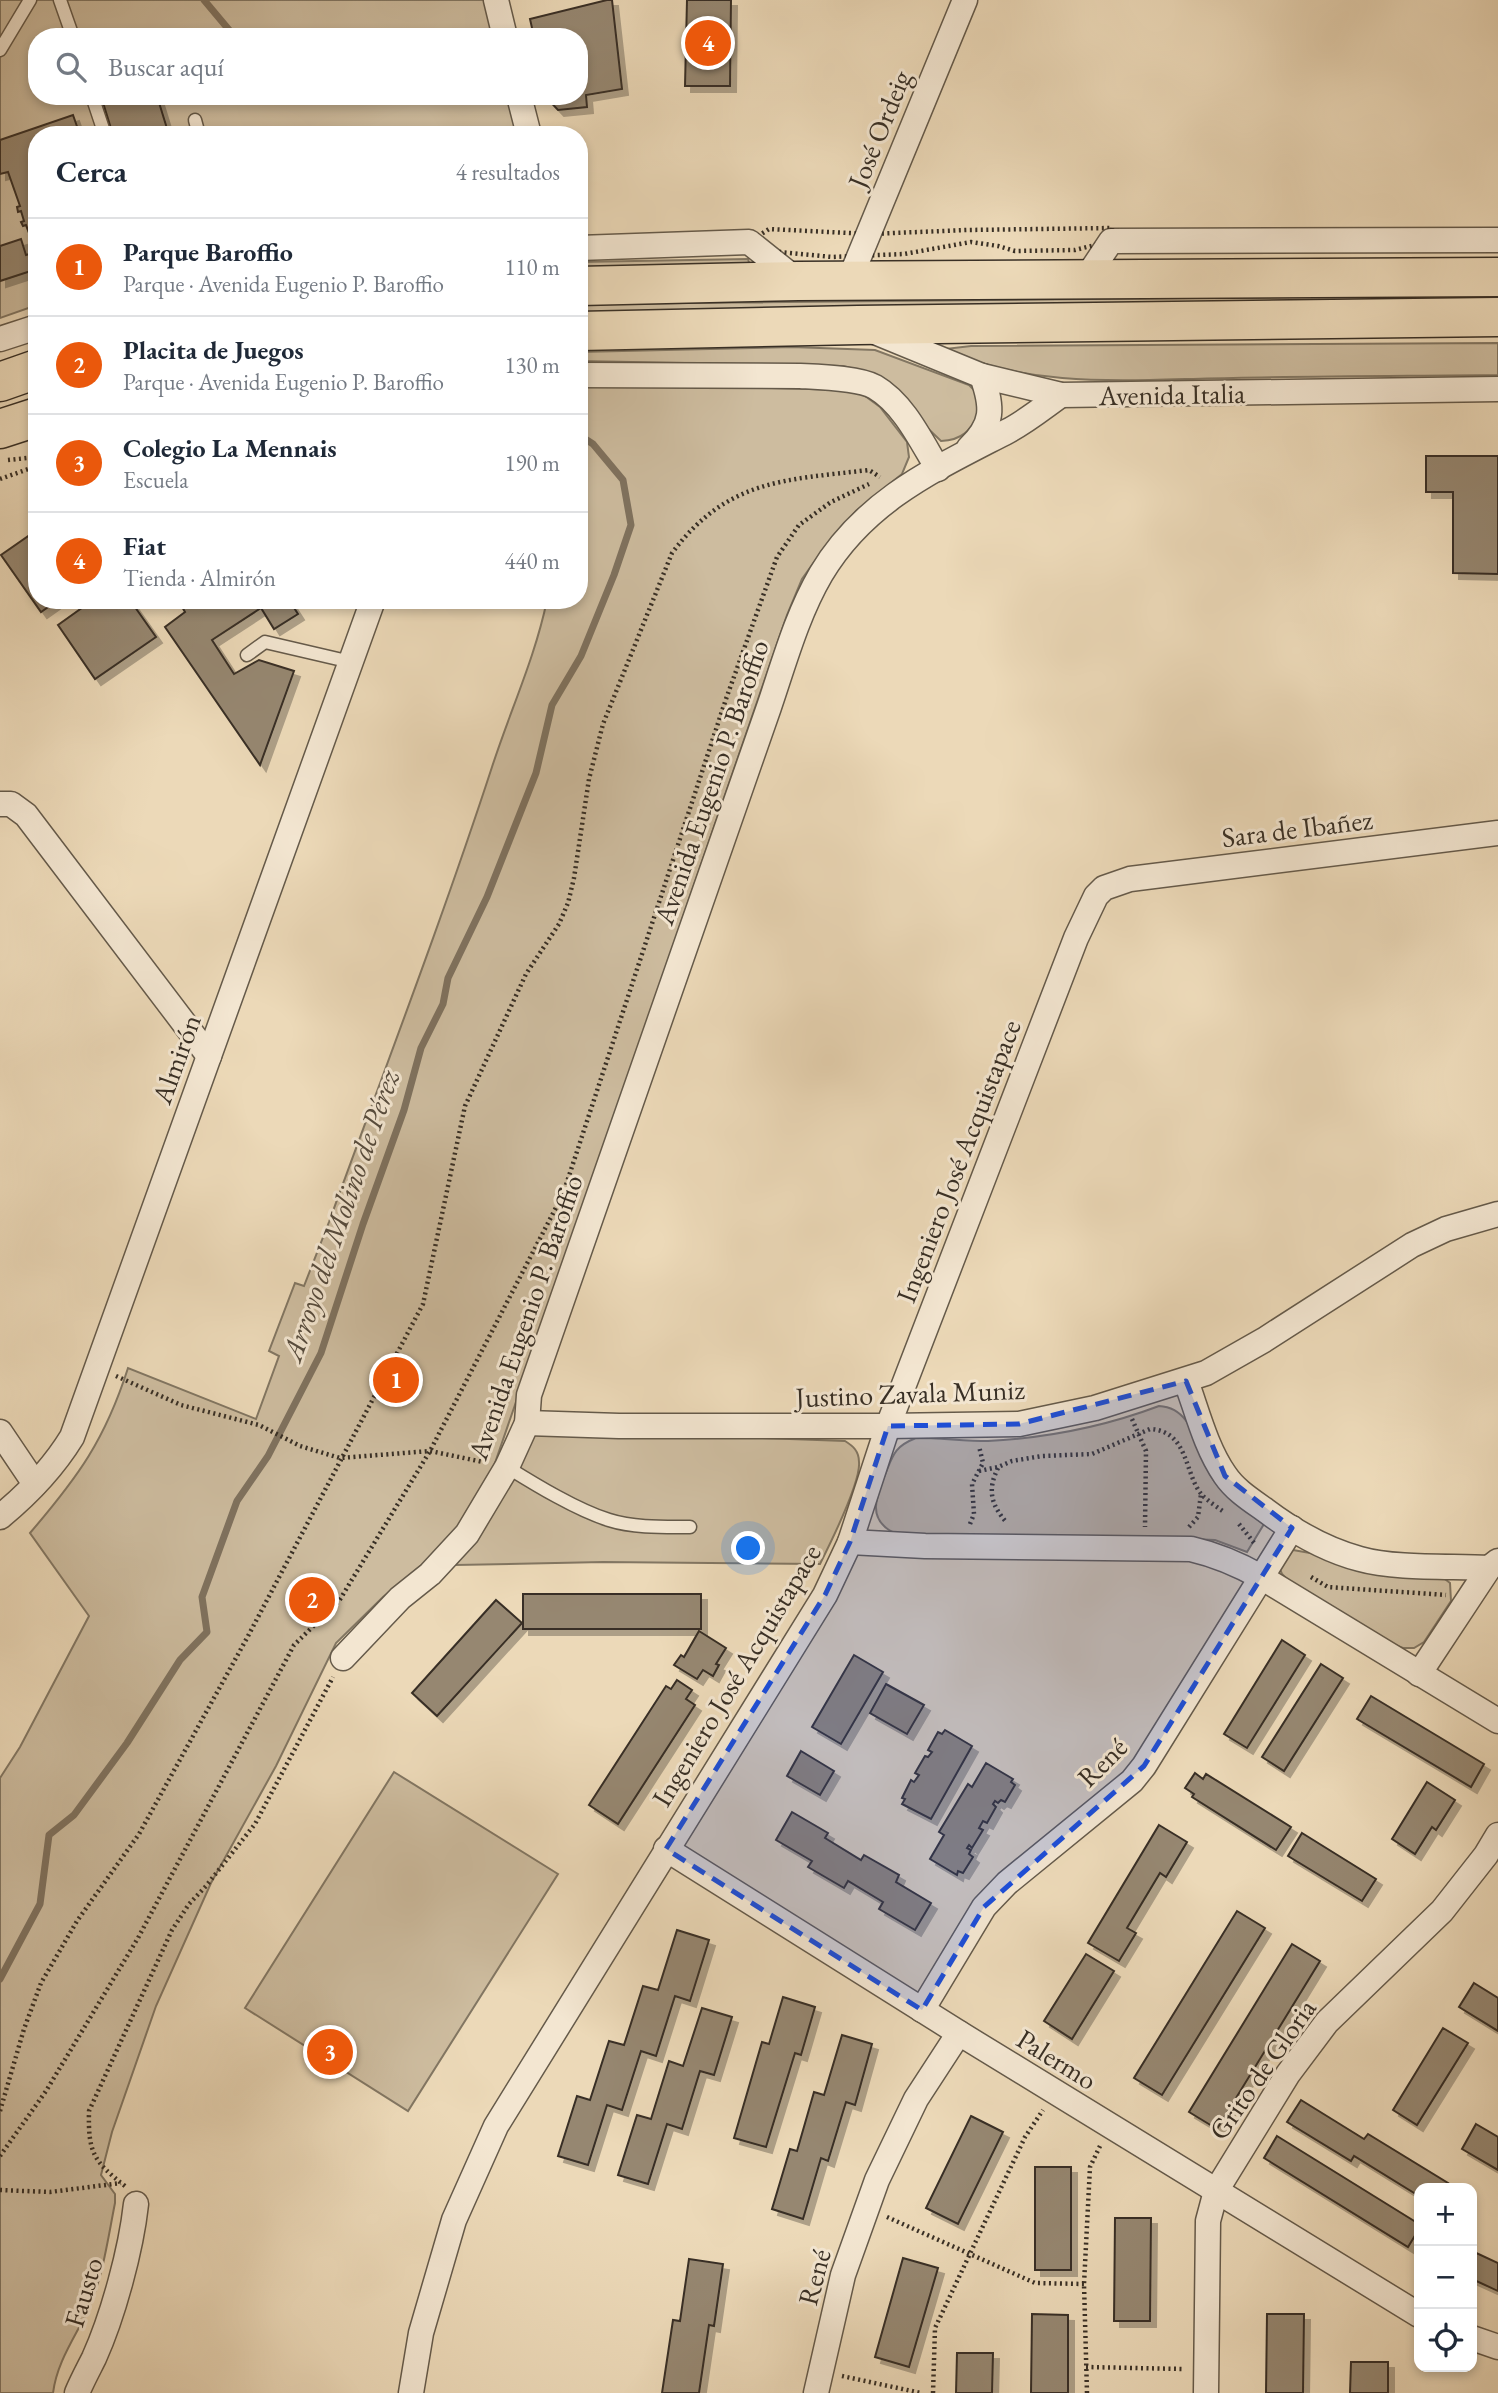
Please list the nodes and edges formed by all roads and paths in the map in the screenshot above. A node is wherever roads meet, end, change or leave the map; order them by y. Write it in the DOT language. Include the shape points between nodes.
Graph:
graph roads {
  1 [pos="30,0"];
  2 [pos="60,0"];
  3 [pos="496,0"];
  4 [pos="965,0"];
  5 [pos="69,28"];
  6 [pos="503,28"];
  7 [pos="0,50"];
  8 [pos="95,105"];
  9 [pos="521,105"];
  10 [pos="195,120"];
  11 [pos="102,126"];
  12 [pos="197,126"];
  13 [pos="527,126"];
  14 [pos="869,234"];
  15 [pos="1498,240"];
  16 [pos="1111,241"];
  17 [pos="749,242"];
  18 [pos="588,248"];
  19 [pos="1498,277"];
  20 [pos="1085,280"];
  21 [pos="798,281"];
  22 [pos="849,281"];
  23 [pos="588,286"];
  24 [pos="1498,317"];
  25 [pos="858,325"];
  26 [pos="28,330"];
  27 [pos="588,331"];
  28 [pos="0,339"];
  29 [pos="28,372"];
  30 [pos="588,375"];
  31 [pos="982,376"];
  32 [pos="0,382"];
  33 [pos="1498,389"];
  34 [pos="1061,395"];
  35 [pos="28,424"];
  36 [pos="1,445"];
  37 [pos="966,451"];
  38 [pos="28,454"];
  39 [pos="28,469"];
  40 [pos="938,469"];
  41 [pos="0,479"];
  42 [pos="887,487"];
  43 [pos="370,609"];
  44 [pos="247,655"];
  45 [pos="351,662"];
  46 [pos="0,804"];
  47 [pos="1498,833"];
  48 [pos="1104,888"];
  49 [pos="209,1056"];
  50 [pos="1498,1214"];
  51 [pos="96,1368"];
  52 [pos="1186,1381"];
  53 [pos="1123,1399"];
  54 [pos="527,1423"];
  55 [pos="975,1424"];
  56 [pos="888,1426"];
  57 [pos="0,1432"];
  58 [pos="1138,1434"];
  59 [pos="430,1451"];
  60 [pos="340,1458"];
  61 [pos="998,1467"];
  62 [pos="507,1468"];
  63 [pos="979,1471"];
  64 [pos="35,1484"];
  65 [pos="1201,1494"];
  66 [pos="0,1517"];
  67 [pos="1015,1526"];
  68 [pos="690,1527"];
  69 [pos="1188,1527"];
  70 [pos="1292,1528"];
  71 [pos="1155,1531"];
  72 [pos="850,1542"];
  73 [pos="962,1546"];
  74 [pos="1274,1555"];
  75 [pos="1493,1565"];
  76 [pos="1261,1577"];
  77 [pos="343,1658"];
  78 [pos="1419,1674"];
  79 [pos="1498,1721"];
  80 [pos="1498,1835"];
  81 [pos="666,1849"];
  82 [pos="922,2010"];
  83 [pos="959,2033"];
  84 [pos="1055,2092"];
  85 [pos="0,2111"];
  86 [pos="1110,2126"];
  87 [pos="0,2156"];
  88 [pos="121,2183"];
  89 [pos="0,2190"];
  90 [pos="1216,2191"];
  91 [pos="136,2204"];
  92 [pos="867,2208"];
  93 [pos="970,2254"];
  94 [pos="1084,2284"];
  95 [pos="1414,2312"];
  96 [pos="1477,2340"];
  97 [pos="1498,2347"];
  98 [pos="1086,2367"];
  99 [pos="1206,2381"];
  100 [pos="818,2382"];
  101 [pos="77,2393"];
  102 [pos="411,2393"];
  103 [pos="921,2393"];
  104 [pos="933,2393"];
  105 [pos="1087,2393"];
  1 -- 7 [label="lane"];
  2 -- 5 [label="lane"];
  3 -- 6 [label="street"];
  4 -- 14 [label="street, José Ordeig"];
  8 -- 11 [label="lane"];
  9 -- 13 [label="street"];
  10 -- 12 [label="lane"];
  14 -- 16 [label="path" via="1112,228"];
  14 -- 17 [label="path" via="769,229"];
  14 -- 22 [label="street, José Ordeig"];
  15 -- 16 [label="street"];
  16 -- 20 [label="street"];
  17 -- 18 [label="street"];
  17 -- 21 [label="street"];
  19 -- 20 [label="main road"];
  20 -- 22 [label="main road"];
  21 -- 22 [label="main road"];
  21 -- 23 [label="main road"];
  24 -- 25 [label="main road, Avenida Italia"];
  25 -- 27 [label="main road, Avenida Italia"];
  25 -- 31 [label="street, Avenida Italia"];
  26 -- 28 [label="street"];
  29 -- 32 [label="main road"];
  30 -- 40 [label="street" via="800,376 873,386 903,414"];
  31 -- 34 [label="street, Avenida Italia"];
  31 -- 37 [label="street, Avenida Eugenio P. Baroffio" via="990,399 989,422"];
  33 -- 34 [label="street, Avenida Italia"];
  34 -- 37 [label="street, Avenida Eugenio P. Baroffio" via="1010,430"];
  35 -- 36 [label="main road"];
  36 -- 38 [label="path"];
  37 -- 40 [label="street, Avenida Eugenio P. Baroffio"];
  39 -- 41 [label="path"];
  40 -- 42 [label="street, Avenida Eugenio P. Baroffio"];
  42 -- 54 [label="street, Avenida Eugenio P. Baroffio" via="821,574 804,608 529,1395"];
  42 -- 59 [label="path" via="831,502 799,525 776,557 563,1194"];
  42 -- 60 [label="path" via="869,470 776,481 714,509 672,554 603,724 568,903 526,974 465,1106 423,1304"];
  43 -- 45 [label="street, Almirón"];
  44 -- 45 [label="lane" via="265,642"];
  45 -- 49 [label="street, Almirón"];
  46 -- 49 [label="street" via="11,804 26,815"];
  47 -- 48 [label="street, Sara de Ibañez" via="1130,879"];
  48 -- 56 [label="street, Ingeniero José Acquistapace" via="1076,937"];
  49 -- 51 [label="street, Almirón"];
  50 -- 52 [label="street, Justino Zavala Muniz" via="1446,1229 1412,1245 1265,1340"];
  51 -- 60 [label="path" via="181,1405 259,1425 300,1446"];
  51 -- 64 [label="street, Almirón" via="72,1437 57,1462"];
  52 -- 53 [label="street, Justino Zavala Muniz"];
  52 -- 70 [label="street" via="1225,1476"];
  53 -- 55 [label="street, Justino Zavala Muniz" via="1019,1424"];
  53 -- 58 [label="path"];
  54 -- 56 [label="street, Justino Zavala Muniz"];
  54 -- 62 [label="street, Avenida Eugenio P. Baroffio"];
  55 -- 56 [label="street, Justino Zavala Muniz"];
  55 -- 63 [label="path" via="983,1463"];
  56 -- 72 [label="street, Ingeniero José Acquistapace"];
  57 -- 64 [label="street"];
  58 -- 61 [label="path" via="1092,1454 1042,1456"];
  58 -- 65 [label="path" via="1161,1429 1177,1441"];
  58 -- 71 [label="path" via="1146,1451 1144,1531"];
  59 -- 60 [label="path"];
  59 -- 62 [label="path"];
  59 -- 87 [label="path" via="339,1601 294,1645 138,1938 46,2091"];
  60 -- 85 [label="path" via="139,1834 77,1921 41,1983"];
  61 -- 63 [label="path"];
  61 -- 67 [label="path" via="992,1502 1007,1523"];
  62 -- 68 [label="lane" via="609,1521"];
  62 -- 77 [label="street, Avenida Eugenio P. Baroffio" via="461,1541"];
  63 -- 73 [label="path" via="972,1484 974,1514"];
  64 -- 66 [label="street, Almirón"];
  65 -- 69 [label="path" via="1198,1517"];
  65 -- 74 [label="path" via="1243,1526 1252,1543"];
  70 -- 74 [label="street, René"];
  70 -- 75 [label="street" via="1361,1560"];
  72 -- 73 [label="street"];
  72 -- 81 [label="street, Ingeniero José Acquistapace" via="825,1595"];
  73 -- 76 [label="street" via="1191,1549 1229,1559"];
  74 -- 76 [label="street, René"];
  75 -- 78 [label="street"];
  76 -- 78 [label="street"];
  76 -- 82 [label="street, René" via="1144,1766 991,1899"];
  77 -- 88 [label="path" via="255,1824 172,1930 89,2111 88,2137 97,2163"];
  78 -- 79 [label="street"];
  80 -- 90 [label="street, Grito de Gloria" via="1442,1912 1327,2022 1288,2074"];
  81 -- 82 [label="street, Palermo"];
  81 -- 102 [label="street, Ingeniero José Acquistapace" via="495,2126 454,2220 421,2333"];
  82 -- 83 [label="street, Palermo"];
  83 -- 84 [label="street, Palermo"];
  83 -- 92 [label="street, René" via="916,2099"];
  84 -- 86 [label="street, Palermo"];
  84 -- 93 [label="path" via="1025,2137"];
  86 -- 90 [label="street, Palermo"];
  86 -- 94 [label="path" via="1090,2167"];
  88 -- 89 [label="path" via="50,2192"];
  88 -- 91 [label="path"];
  90 -- 95 [label="street, Palermo"];
  90 -- 99 [label="street, Grito de Gloria" via="1208,2221"];
  91 -- 101 [label="street, Fausto" via="111,2310"];
  92 -- 93 [label="path"];
  92 -- 100 [label="street, René" via="843,2275"];
  93 -- 94 [label="path" via="1035,2283"];
  93 -- 104 [label="path" via="935,2328"];
  94 -- 98 [label="path"];
  96 -- 97 [label="street"];
  98 -- 99 [label="path"];
  98 -- 105 [label="path"];
  100 -- 103 [label="path"];
}
